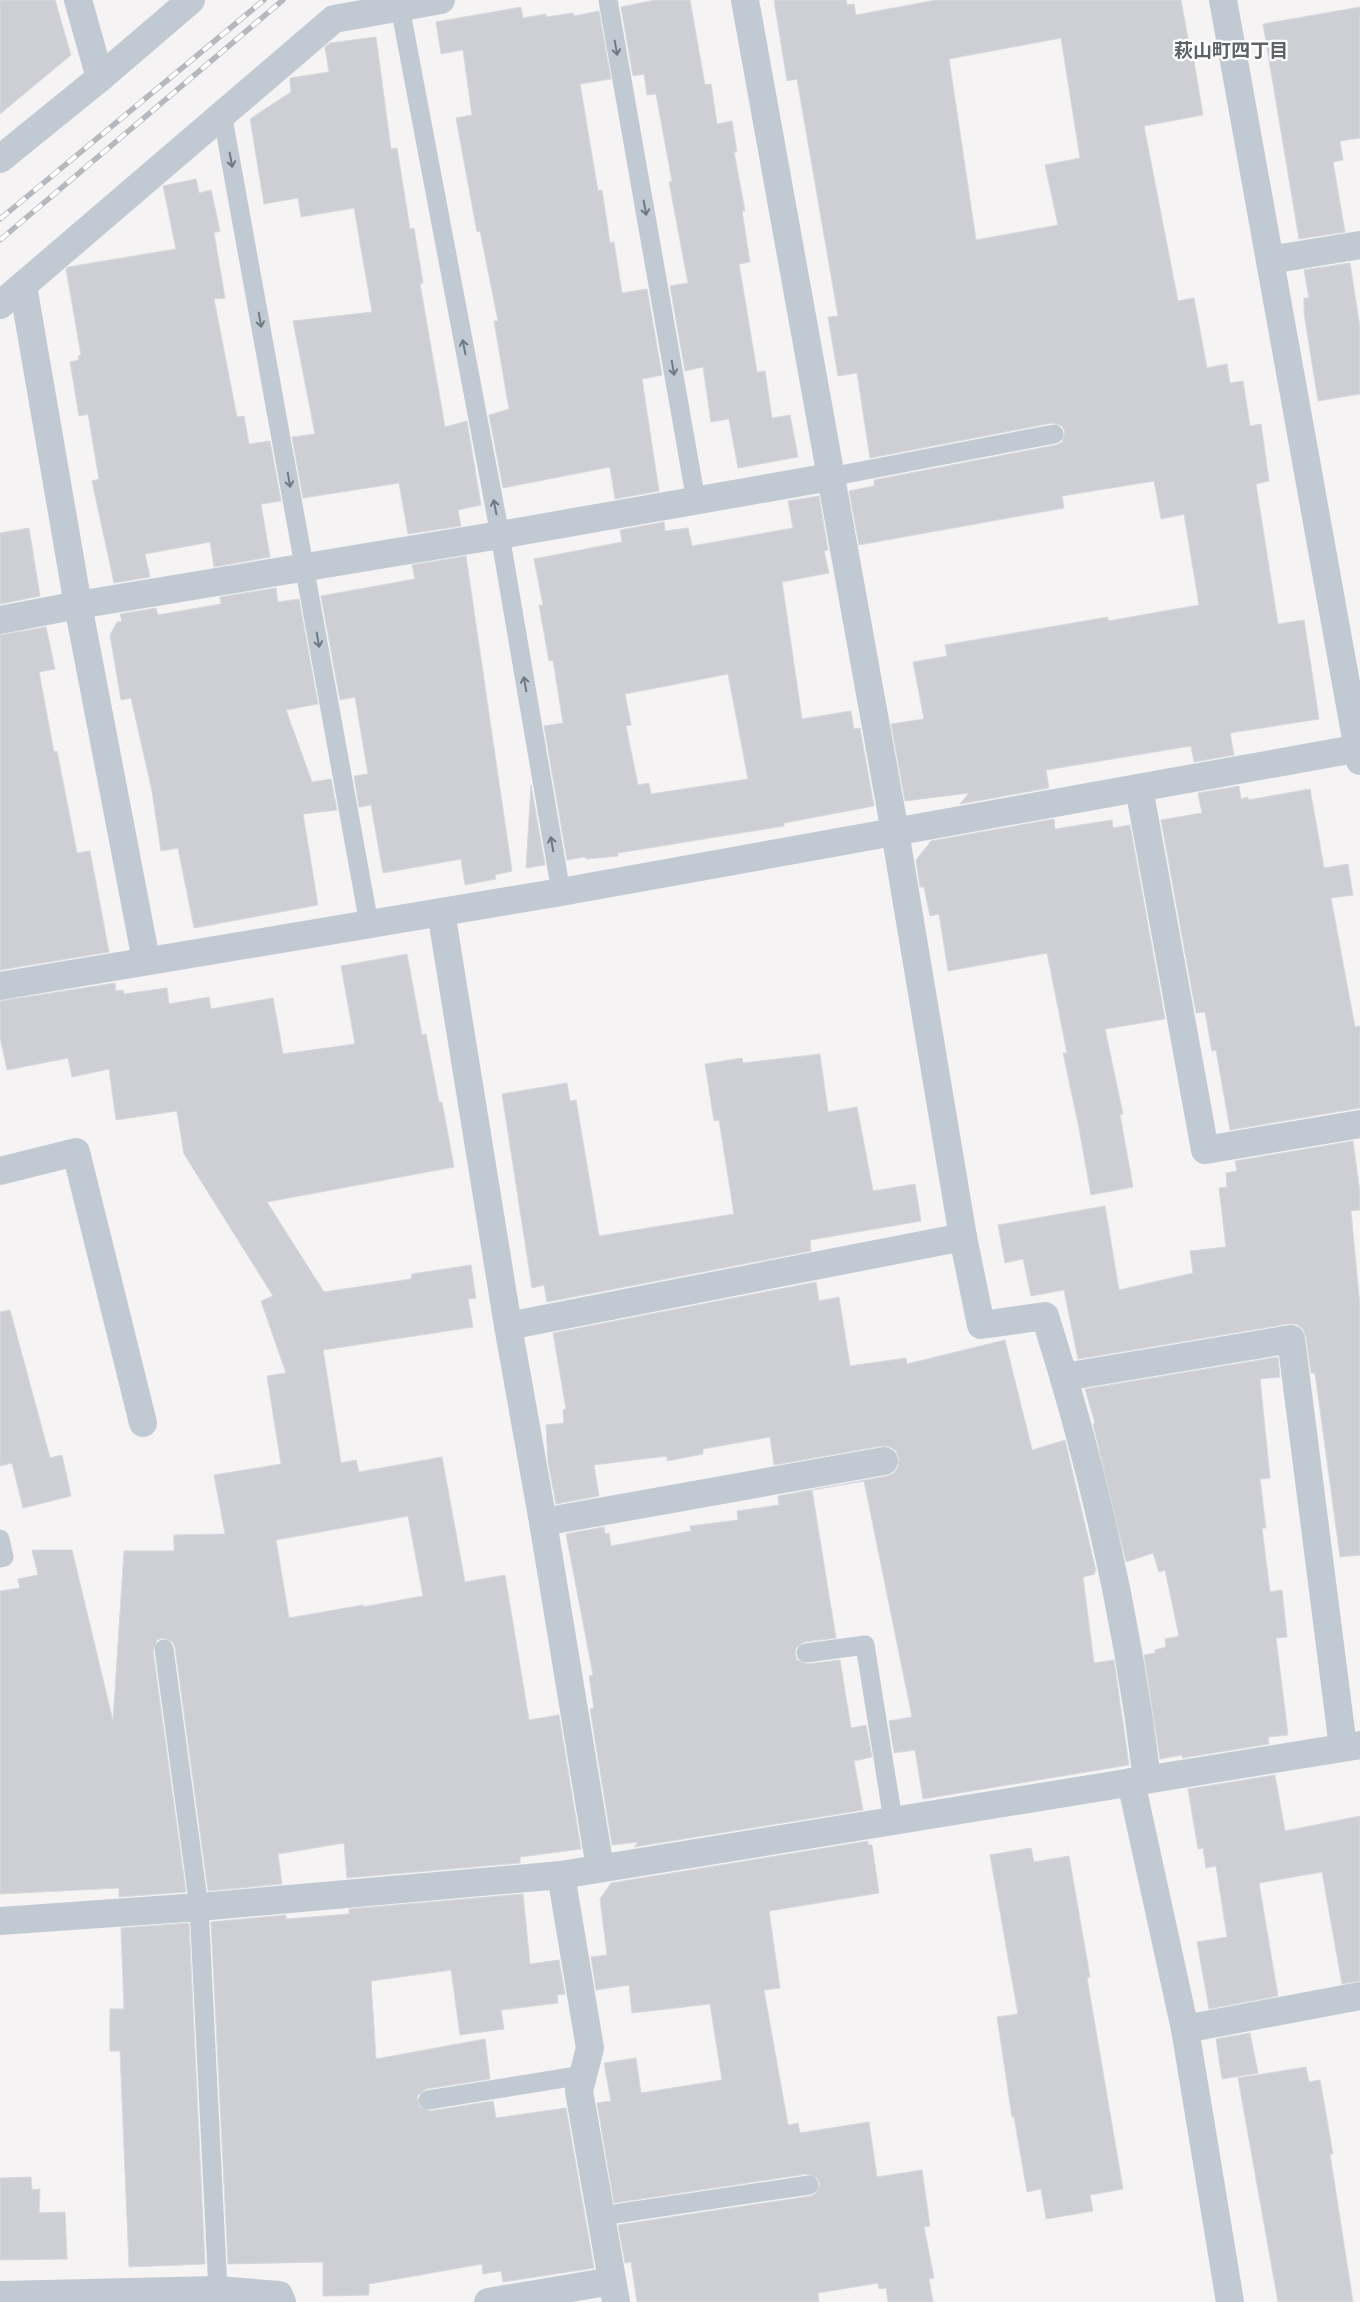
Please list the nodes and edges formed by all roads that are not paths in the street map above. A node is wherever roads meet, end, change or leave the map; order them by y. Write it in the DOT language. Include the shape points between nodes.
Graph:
graph roads {
  1 [pos="78,0"];
  2 [pos="191,0"];
  3 [pos="441,0"];
  4 [pos="608,0"];
  5 [pos="745,0"];
  6 [pos="1223,0"];
  7 [pos="400,7"];
  8 [pos="100,78"];
  9 [pos="222,112"];
  10 [pos="0,159"];
  11 [pos="1360,245"];
  12 [pos="1270,260"];
  13 [pos="23,286"];
  14 [pos="0,305"];
  15 [pos="1054,434"];
  16 [pos="830,477"];
  17 [pos="696,501"];
  18 [pos="500,535"];
  19 [pos="304,567"];
  20 [pos="78,605"];
  21 [pos="0,620"];
  22 [pos="1359,752"];
  23 [pos="1140,788"];
  24 [pos="895,832"];
  25 [pos="561,892"];
  26 [pos="441,912"];
  27 [pos="369,924"];
  28 [pos="146,960"];
  29 [pos="0,986"];
  30 [pos="1360,1124"];
  31 [pos="0,1171"];
  32 [pos="963,1237"];
  33 [pos="508,1326"];
  34 [pos="1064,1376"];
  35 [pos="143,1423"];
  36 [pos="884,1461"];
  37 [pos="543,1522"];
  38 [pos="0,1539"];
  39 [pos="0,1558"];
  40 [pos="164,1648"];
  41 [pos="806,1653"];
  42 [pos="1352,1746"];
  43 [pos="1139,1781"];
  44 [pos="893,1820"];
  45 [pos="600,1868"];
  46 [pos="561,1875"];
  47 [pos="198,1907"];
  48 [pos="0,1921"];
  49 [pos="1360,1996"];
  50 [pos="1184,2029"];
  51 [pos="583,2075"];
  52 [pos="428,2100"];
  53 [pos="809,2185"];
  54 [pos="601,2216"];
  55 [pos="218,2290"];
  56 [pos="614,2291"];
  57 [pos="0,2295"];
  58 [pos="282,2302"];
  59 [pos="488,2302"];
  60 [pos="1230,2302"];
  1 -- 8 [label="street"];
  2 -- 8 [label="street"];
  3 -- 7 [label="street"];
  4 -- 17 [label="lane, one-way"];
  5 -- 16 [label="street"];
  6 -- 12 [label="street"];
  7 -- 9 [label="street" via="334,19"];
  18 -- 7 [label="lane, one-way"];
  8 -- 10 [label="street"];
  9 -- 13 [label="street"];
  9 -- 19 [label="lane, one-way"];
  11 -- 12 [label="street"];
  12 -- 22 [label="street"];
  13 -- 14 [label="street"];
  13 -- 20 [label="street"];
  15 -- 16 [label="lane"];
  16 -- 17 [label="street"];
  16 -- 24 [label="street"];
  17 -- 18 [label="street"];
  18 -- 19 [label="street"];
  25 -- 18 [label="lane, one-way"];
  19 -- 20 [label="street"];
  19 -- 27 [label="lane, one-way"];
  20 -- 21 [label="street"];
  20 -- 28 [label="street"];
  22 -- 23 [label="street"];
  23 -- 24 [label="street"];
  23 -- 30 [label="street" via="1205,1150"];
  24 -- 25 [label="street"];
  24 -- 32 [label="street"];
  25 -- 26 [label="street"];
  26 -- 27 [label="street"];
  26 -- 33 [label="street"];
  27 -- 28 [label="street"];
  28 -- 29 [label="street"];
  31 -- 35 [label="street" via="76,1152"];
  32 -- 33 [label="street"];
  32 -- 34 [label="street" via="981,1325 1045,1316"];
  33 -- 37 [label="street"];
  34 -- 42 [label="street" via="1291,1339"];
  34 -- 43 [label="street" via="1114,1572"];
  36 -- 37 [label="street"];
  37 -- 45 [label="street"];
  38 -- 39 [label="lane" via="4,1557"];
  40 -- 47 [label="lane"];
  41 -- 44 [label="lane" via="865,1645"];
  42 -- 43 [label="street"];
  43 -- 44 [label="street"];
  43 -- 50 [label="street"];
  44 -- 45 [label="street"];
  45 -- 46 [label="street"];
  46 -- 47 [label="street"];
  46 -- 51 [label="street" via="590,2048"];
  47 -- 48 [label="street"];
  47 -- 55 [label="lane"];
  49 -- 50 [label="street"];
  50 -- 60 [label="street"];
  51 -- 52 [label="lane"];
  51 -- 54 [label="street" via="579,2091"];
  53 -- 54 [label="lane"];
  54 -- 56 [label="street"];
  55 -- 57 [label="street"];
  55 -- 58 [label="street" via="279,2296"];
  56 -- 59 [label="street"];
}
